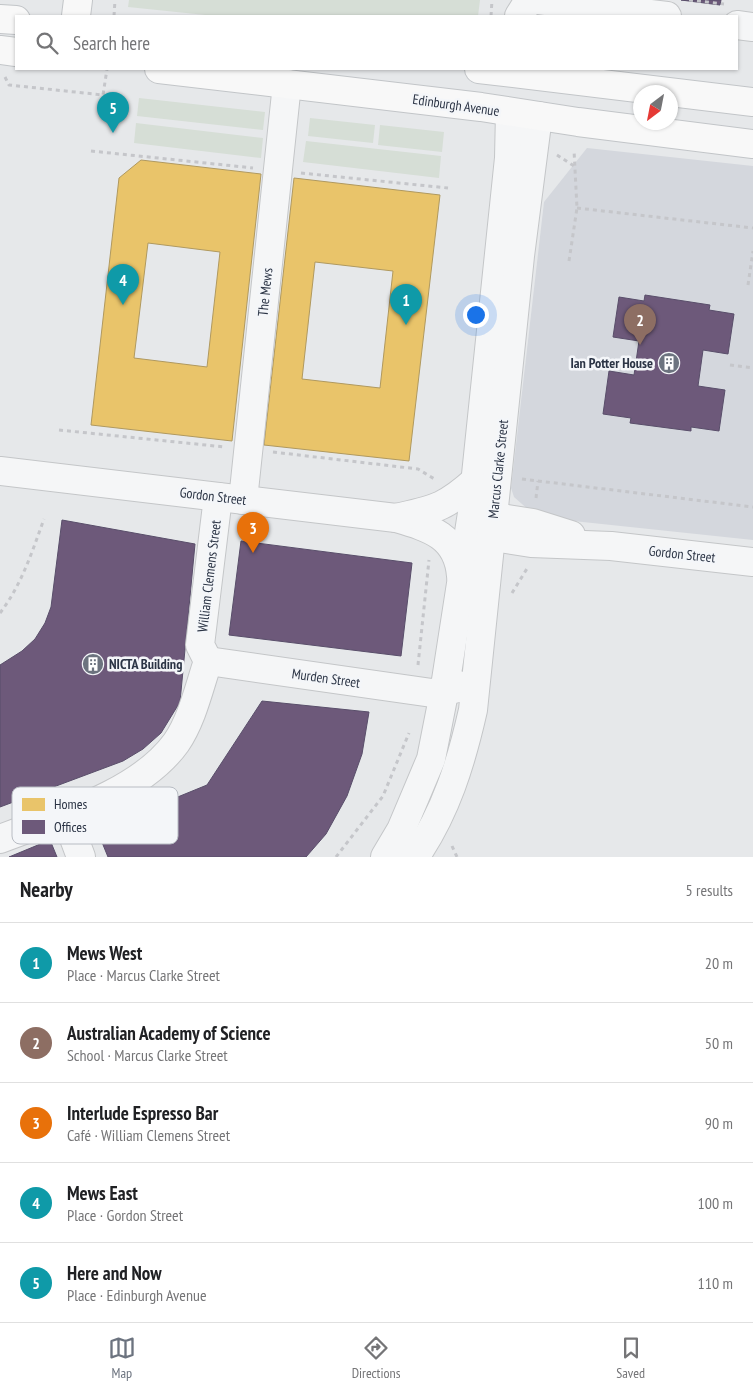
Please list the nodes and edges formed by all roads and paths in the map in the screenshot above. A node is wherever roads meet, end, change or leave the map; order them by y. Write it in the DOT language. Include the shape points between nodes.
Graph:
graph roads {
  1 [pos="78,0"];
  2 [pos="115,0"];
  3 [pos="492,0"];
  4 [pos="530,0"];
  5 [pos="538,0"];
  6 [pos="76,15"];
  7 [pos="114,15"];
  8 [pos="491,15"];
  9 [pos="520,15"];
  10 [pos="538,15"];
  11 [pos="659,15"];
  12 [pos="0,19"];
  13 [pos="15,20"];
  14 [pos="738,25"];
  15 [pos="753,27"];
  16 [pos="0,50"];
  17 [pos="15,52"];
  18 [pos="107,70"];
  19 [pos="168,70"];
  20 [pos="496,70"];
  21 [pos="512,71"];
  22 [pos="540,72"];
  23 [pos="288,84"];
  24 [pos="9,85"];
  25 [pos="753,102"];
  26 [pos="510,112"];
  27 [pos="538,116"];
  28 [pos="753,144"];
  29 [pos="574,150"];
  30 [pos="560,156"];
  31 [pos="574,166"];
  32 [pos="577,208"];
  33 [pos="753,228"];
  34 [pos="753,251"];
  35 [pos="569,261"];
  36 [pos="748,285"];
  37 [pos="730,365"];
  38 [pos="753,368"];
  39 [pos="418,469"];
  40 [pos="0,471"];
  41 [pos="486,478"];
  42 [pos="231,498"];
  43 [pos="753,506"];
  44 [pos="44,519"];
  45 [pos="433,520"];
  46 [pos="481,525"];
  47 [pos="527,542"];
  48 [pos="611,546"];
  49 [pos="753,562"];
  50 [pos="474,579"];
  51 [pos="0,613"];
  52 [pos="482,626"];
  53 [pos="208,661"];
  54 [pos="416,690"];
  55 [pos="444,692"];
  56 [pos="125,787"];
  57 [pos="12,835"];
  58 [pos="0,840"];
  59 [pos="76,844"];
  60 [pos="396,856"];
  61 [pos="81,857"];
  62 [pos="336,857"];
  1 -- 6 [label="main road"];
  2 -- 7 [label="path"];
  3 -- 8 [label="path"];
  4 -- 9 [label="street"];
  4 -- 10 [label="street"];
  5 -- 11 [label="street"];
  12 -- 13 [label="main road"];
  14 -- 15 [label="street"];
  16 -- 17 [label="main road"];
  18 -- 24 [label="path" via="103,94"];
  19 -- 23 [label="main road, Edinburgh Avenue"];
  20 -- 21 [label="main road"];
  21 -- 22 [label="main road"];
  21 -- 26 [label="main road, Marcus Clarke Street"];
  22 -- 25 [label="main road"];
  22 -- 27 [label="main road, Marcus Clarke Street"];
  23 -- 26 [label="main road, Edinburgh Avenue"];
  23 -- 42 [label="street, The Mews"];
  26 -- 27 [label="main road, Edinburgh Avenue"];
  26 -- 41 [label="street, Marcus Clarke Street"];
  27 -- 28 [label="main road, Edinburgh Avenue"];
  27 -- 41 [label="street, Marcus Clarke Street"];
  29 -- 31 [label="path"];
  30 -- 31 [label="path"];
  31 -- 32 [label="path"];
  32 -- 33 [label="path"];
  32 -- 35 [label="path"];
  34 -- 36 [label="path"];
  37 -- 38 [label="path"];
  39 -- 45 [label="path" via="437,480"];
  40 -- 42 [label="street, Gordon Street"];
  41 -- 43 [label="path"];
  41 -- 45 [label="street" via="455,499"];
  41 -- 46 [label="street, Marcus Clarke Street"];
  42 -- 45 [label="street, Gordon Street"];
  42 -- 53 [label="street, William Clemens Street" via="200,646"];
  44 -- 51 [label="path" via="25,573"];
  45 -- 50 [label="street, Gordon Street"];
  45 -- 54 [label="path"];
  46 -- 47 [label="street, Gordon Street"];
  46 -- 48 [label="street, Gordon Street" via="533,523"];
  46 -- 50 [label="street, Marcus Clarke Street"];
  47 -- 48 [label="street, Gordon Street"];
  47 -- 50 [label="street"];
  48 -- 49 [label="street, Gordon Street"];
  50 -- 52 [label="street, Marcus Clarke Street"];
  50 -- 55 [label="street, Marcus Clarke Street"];
  52 -- 55 [label="street" via="466,642 460,682 454,690"];
  52 -- 60 [label="street, Marcus Clarke Street" via="473,710 463,757 448,799 428,837"];
  53 -- 54 [label="street, Murden Street"];
  53 -- 56 [label="street" via="187,724 176,743 136,782"];
  54 -- 55 [label="street, Murden Street"];
  54 -- 62 [label="path" via="409,732 383,796"];
  55 -- 60 [label="street, Marcus Clarke Street" via="431,759 401,830"];
  57 -- 58 [label="street"];
  59 -- 61 [label="street"];
}
